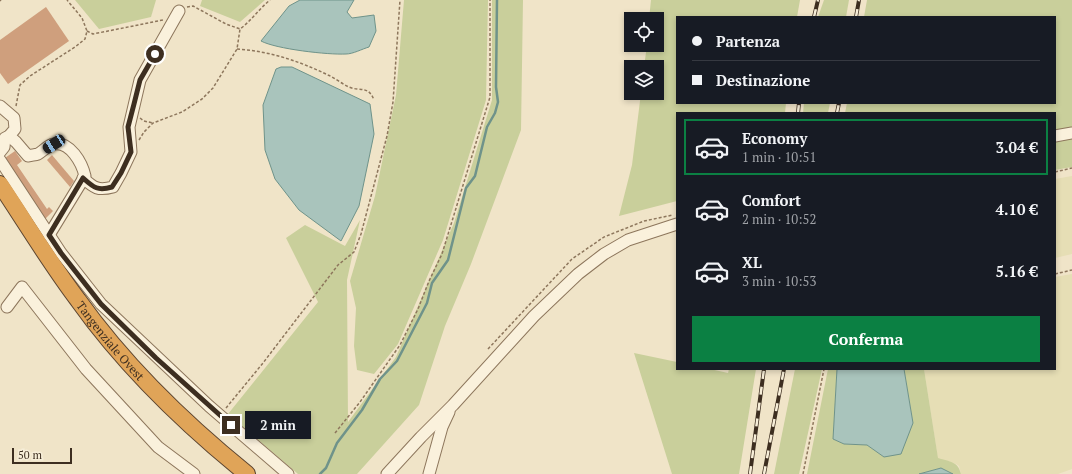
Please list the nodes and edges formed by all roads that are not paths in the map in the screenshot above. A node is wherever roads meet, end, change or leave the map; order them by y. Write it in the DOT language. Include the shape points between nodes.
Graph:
graph roads {
  1 [pos="179,11"];
  2 [pos="0,106"];
  3 [pos="1072,132"];
  4 [pos="9,136"];
  5 [pos="1056,136"];
  6 [pos="0,152"];
  7 [pos="0,160"];
  8 [pos="83,178"];
  9 [pos="0,184"];
  10 [pos="0,203"];
  11 [pos="676,224"];
  12 [pos="49,235"];
  13 [pos="7,307"];
  14 [pos="453,405"];
  15 [pos="421,437"];
  16 [pos="439,440"];
  17 [pos="194,474"];
  18 [pos="231,474"];
  19 [pos="247,474"];
  20 [pos="288,474"];
  21 [pos="387,474"];
  22 [pos="429,474"];
  1 -- 8 [label="street" via="140,80 128,127 131,152 121,173 112,187 103,189 93,187"];
  2 -- 4 [label="street" via="14,118 15,129"];
  3 -- 5 [label="street"];
  4 -- 6 [label="street" via="5,138 4,147"];
  4 -- 8 [label="street" via="28,156 54,144 63,144 75,154 82,165"];
  7 -- 12 [label="street"];
  8 -- 12 [label="street"];
  9 -- 19 [label="highway, Tangenziale Ovest" via="78,301 107,338 177,413"];
  10 -- 18 [label="highway, Tangenziale Ovest" via="64,300 109,355 169,420"];
  11 -- 14 [label="street" via="628,240 578,274 534,316"];
  12 -- 20 [label="street" via="101,304 146,348"];
  13 -- 17 [label="street" via="22,287 86,369 158,447"];
  14 -- 15 [label="street"];
  14 -- 16 [label="street" via="442,427"];
  15 -- 16 [label="street" via="432,435"];
  15 -- 21 [label="street"];
  16 -- 22 [label="street"];
}
